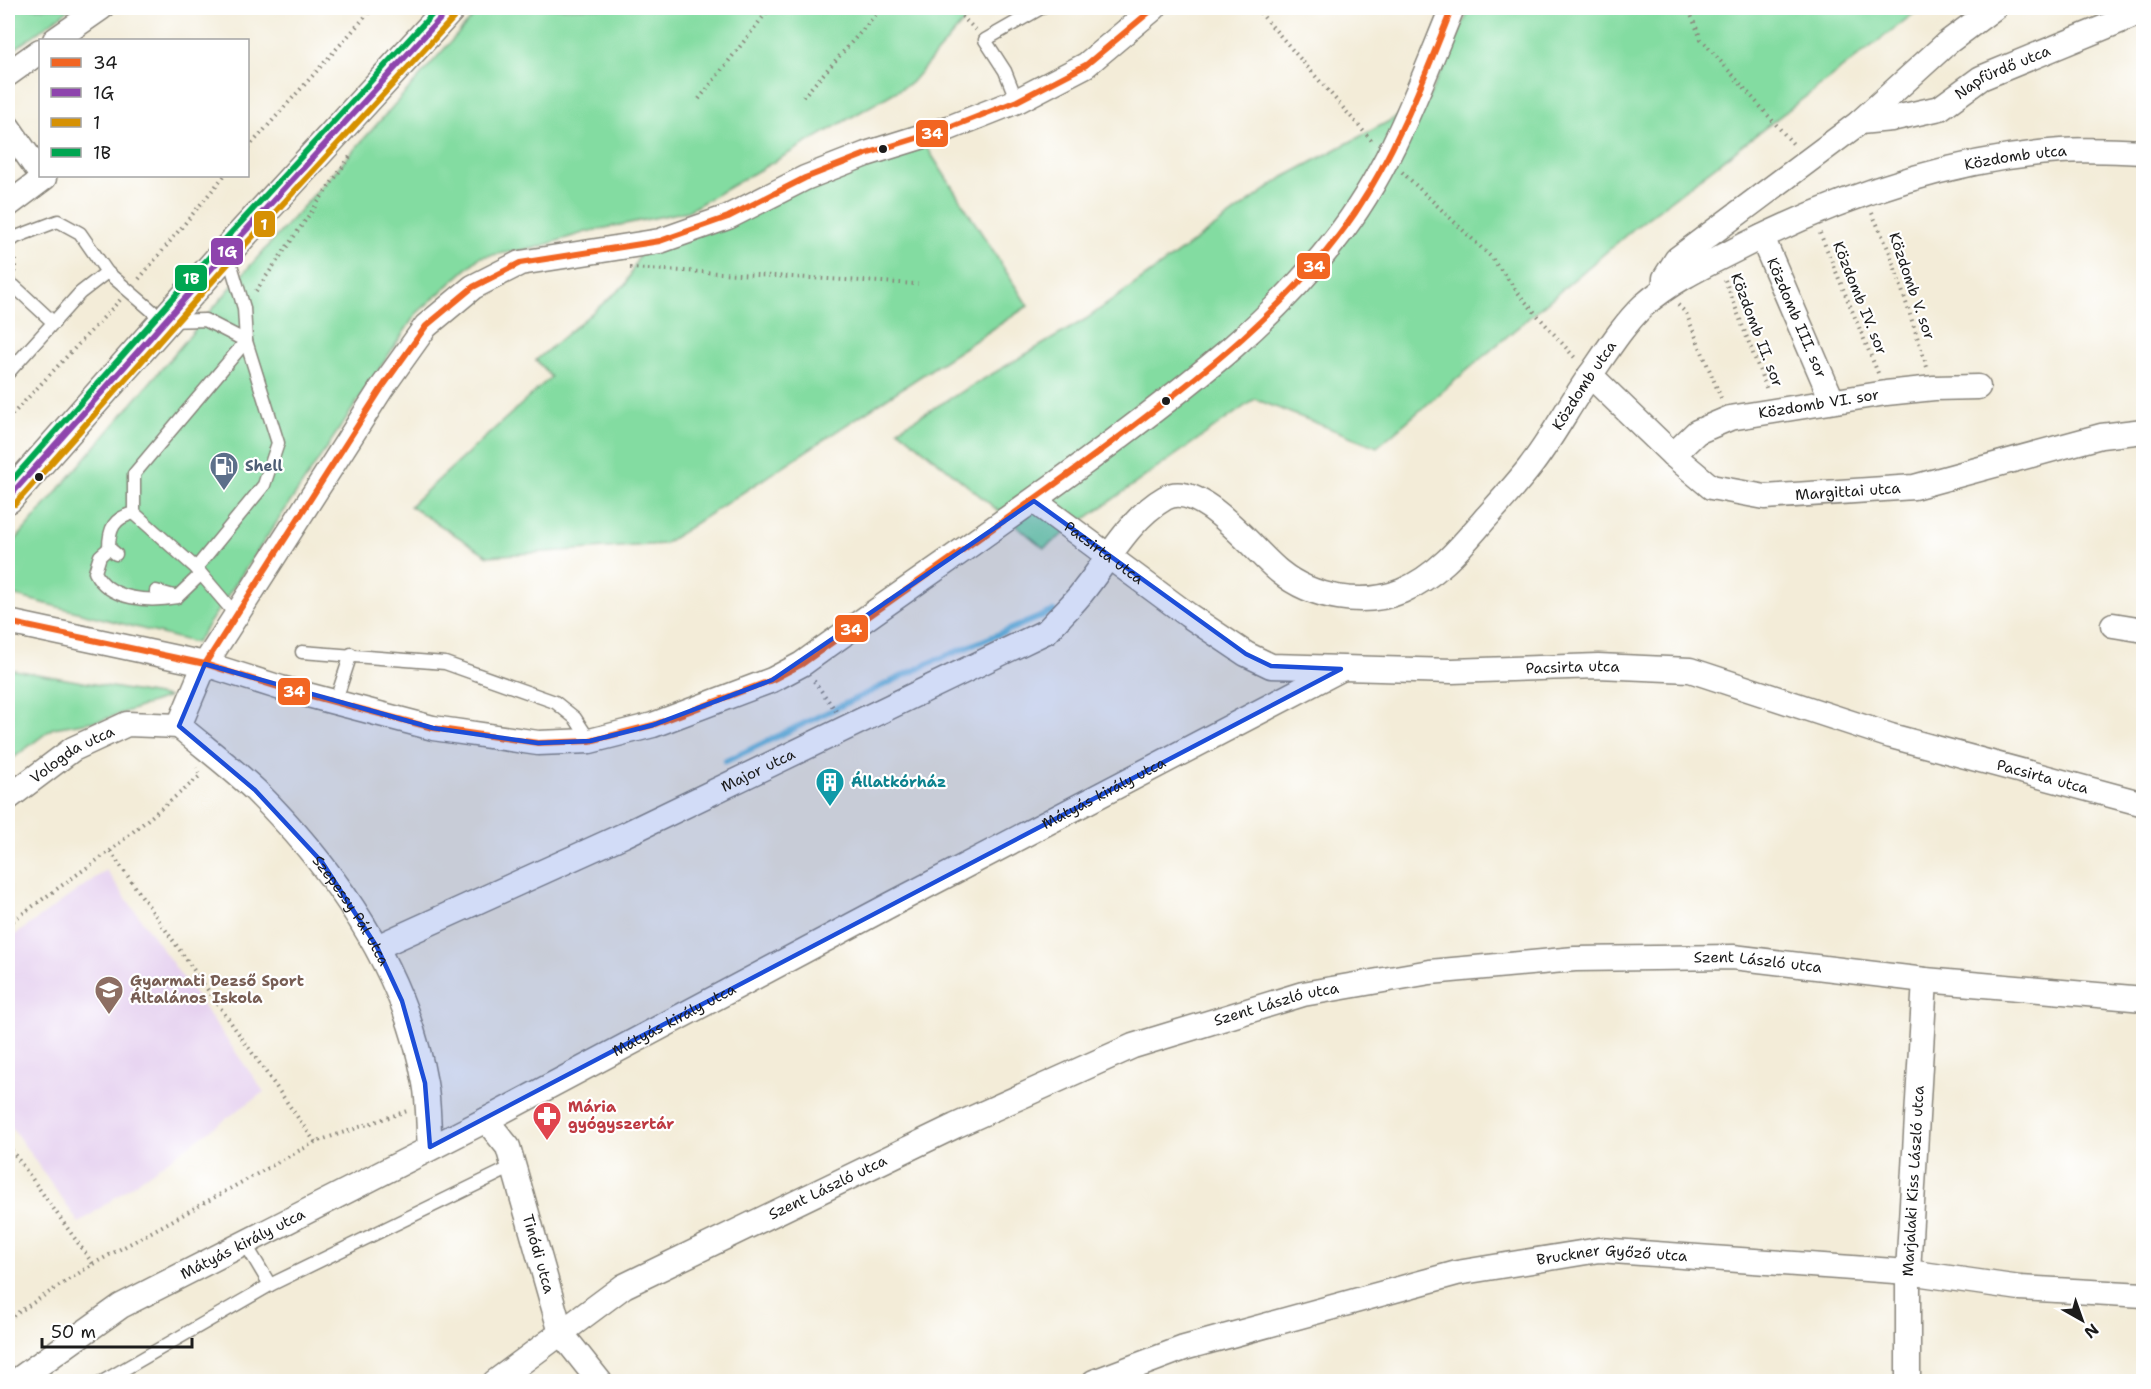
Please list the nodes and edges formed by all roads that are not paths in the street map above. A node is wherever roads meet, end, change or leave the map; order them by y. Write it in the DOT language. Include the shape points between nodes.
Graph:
graph roads {
  1 [pos="101,8"];
  2 [pos="450,8"];
  3 [pos="1041,8"];
  4 [pos="1155,8"];
  5 [pos="1452,8"];
  6 [pos="1994,8"];
  7 [pos="2144,11"];
  8 [pos="56,39"];
  9 [pos="39,52"];
  10 [pos="8,74"];
  11 [pos="1017,101"];
  12 [pos="1860,122"];
  13 [pos="8,127"];
  14 [pos="2144,152"];
  15 [pos="39,171"];
  16 [pos="43,177"];
  17 [pos="8,205"];
  18 [pos="1762,237"];
  19 [pos="8,243"];
  20 [pos="227,251"];
  21 [pos="107,272"];
  22 [pos="1664,289"];
  23 [pos="8,293"];
  24 [pos="164,321"];
  25 [pos="54,323"];
  26 [pos="246,341"];
  27 [pos="8,373"];
  28 [pos="1590,375"];
  29 [pos="1978,387"];
  30 [pos="1833,400"];
  31 [pos="2144,431"];
  32 [pos="1673,455"];
  33 [pos="8,498"];
  34 [pos="1034,501"];
  35 [pos="134,513"];
  36 [pos="1109,555"];
  37 [pos="198,571"];
  38 [pos="156,591"];
  39 [pos="177,597"];
  40 [pos="236,615"];
  41 [pos="8,622"];
  42 [pos="2113,625"];
  43 [pos="2144,630"];
  44 [pos="302,652"];
  45 [pos="351,654"];
  46 [pos="205,664"];
  47 [pos="1341,669"];
  48 [pos="335,703"];
  49 [pos="179,726"];
  50 [pos="590,741"];
  51 [pos="8,798"];
  52 [pos="2144,804"];
  53 [pos="377,947"];
  54 [pos="1925,980"];
  55 [pos="2144,999"];
  56 [pos="486,1120"];
  57 [pos="430,1147"];
  58 [pos="514,1166"];
  59 [pos="245,1243"];
  60 [pos="1908,1272"];
  61 [pos="270,1285"];
  62 [pos="2144,1295"];
  63 [pos="561,1333"];
  64 [pos="15,1382"];
  65 [pos="102,1382"];
  66 [pos="495,1382"];
  67 [pos="600,1382"];
  68 [pos="1094,1382"];
  69 [pos="1908,1382"];
  1 -- 8 [label="street"];
  2 -- 20 [label="street"];
  3 -- 11 [label="lane" via="985,40 1005,71"];
  4 -- 11 [label="street" via="1086,64"];
  5 -- 34 [label="street" via="1389,159 1337,238 1286,299 1217,363"];
  6 -- 12 [label="street" via="1947,43"];
  7 -- 12 [label="street, Napfürdő utca" via="1981,78 1940,108"];
  9 -- 10 [label="street"];
  11 -- 40 [label="street" via="866,154 805,178 728,217 660,241 520,263 473,287 426,326 381,388"];
  12 -- 22 [label="street" via="1677,259 1665,278"];
  13 -- 15 [label="street"];
  14 -- 18 [label="street, Közdomb utca" via="2062,151 1962,164 1863,194"];
  16 -- 17 [label="street"];
  18 -- 22 [label="street, Közdomb utca"];
  18 -- 30 [label="street, Közdomb III. sor"];
  19 -- 21 [label="lane" via="58,221 80,233"];
  20 -- 24 [label="street"];
  20 -- 26 [label="lane" via="244,308"];
  21 -- 24 [label="lane"];
  21 -- 25 [label="lane" via="80,293"];
  22 -- 28 [label="street, Közdomb utca" via="1640,309"];
  23 -- 25 [label="lane" via="14,286"];
  24 -- 26 [label="lane" via="205,320"];
  24 -- 33 [label="street"];
  25 -- 27 [label="lane"];
  26 -- 35 [label="lane" via="134,474"];
  26 -- 37 [label="lane" via="278,443 264,484"];
  28 -- 32 [label="street, Margittai utca"];
  28 -- 36 [label="street, Közdomb utca" via="1530,467 1468,539 1435,573 1400,592 1364,601 1326,595 1282,574 1209,506 1183,495 1168,496 1145,514"];
  29 -- 30 [label="street, Közdomb VI. sor"];
  30 -- 32 [label="street, Közdomb VI. sor" via="1730,418 1697,432"];
  31 -- 32 [label="street, Margittai utca" via="2101,436 1914,487 1811,495 1765,497 1711,486"];
  34 -- 36 [label="street, Pacsirta utca"];
  34 -- 50 [label="street" via="802,664 772,680 664,721"];
  35 -- 37 [label="lane"];
  35 -- 39 [label="lane" via="122,516 110,530 112,551 100,556 96,572 101,584 111,591 155,602"];
  36 -- 47 [label="street, Pacsirta utca" via="1246,654 1272,666"];
  36 -- 53 [label="street, Major utca" via="1083,593 1047,631 624,835"];
  37 -- 39 [label="lane"];
  37 -- 40 [label="lane"];
  38 -- 39 [label="lane"];
  40 -- 46 [label="street"];
  41 -- 46 [label="street"];
  42 -- 43 [label="street"];
  44 -- 45 [label="lane"];
  45 -- 48 [label="lane"];
  45 -- 50 [label="lane" via="445,663 555,702 575,718"];
  46 -- 48 [label="street"];
  46 -- 49 [label="street"];
  47 -- 52 [label="street, Pacsirta utca" via="1598,666 1690,670 1891,736"];
  47 -- 56 [label="street, Mátyás király utca"];
  48 -- 50 [label="street" via="433,728 537,742"];
  49 -- 51 [label="street, Vologda utca" via="127,724 72,749"];
  49 -- 53 [label="street, Szepessy Pál utca" via="255,790 322,862"];
  53 -- 57 [label="street, Szepessy Pál utca" via="402,1001 425,1083"];
  54 -- 55 [label="street, Szent László utca"];
  54 -- 60 [label="street, Marjalaki Kiss László utca"];
  54 -- 63 [label="street, Szent László utca" via="1734,957 1575,959 1431,972 1303,994 1132,1046 965,1121 624,1286"];
  56 -- 57 [label="street, Mátyás király utca"];
  56 -- 58 [label="street, Tinódi utca" via="508,1147"];
  57 -- 59 [label="street, Mátyás király utca"];
  58 -- 61 [label="lane"];
  58 -- 63 [label="street, Tinódi utca"];
  59 -- 61 [label="lane"];
  59 -- 64 [label="street, Mátyás király utca" via="121,1306"];
  60 -- 62 [label="street, Bruckner Győző utca" via="2020,1288"];
  60 -- 68 [label="street, Bruckner Győző utca" via="1599,1250 1458,1273 1184,1348"];
  60 -- 69 [label="street, Marjalaki Kiss László utca"];
  61 -- 65 [label="lane"];
  63 -- 66 [label="street, Szent László utca"];
  63 -- 67 [label="street, Tinódi utca"];
}
